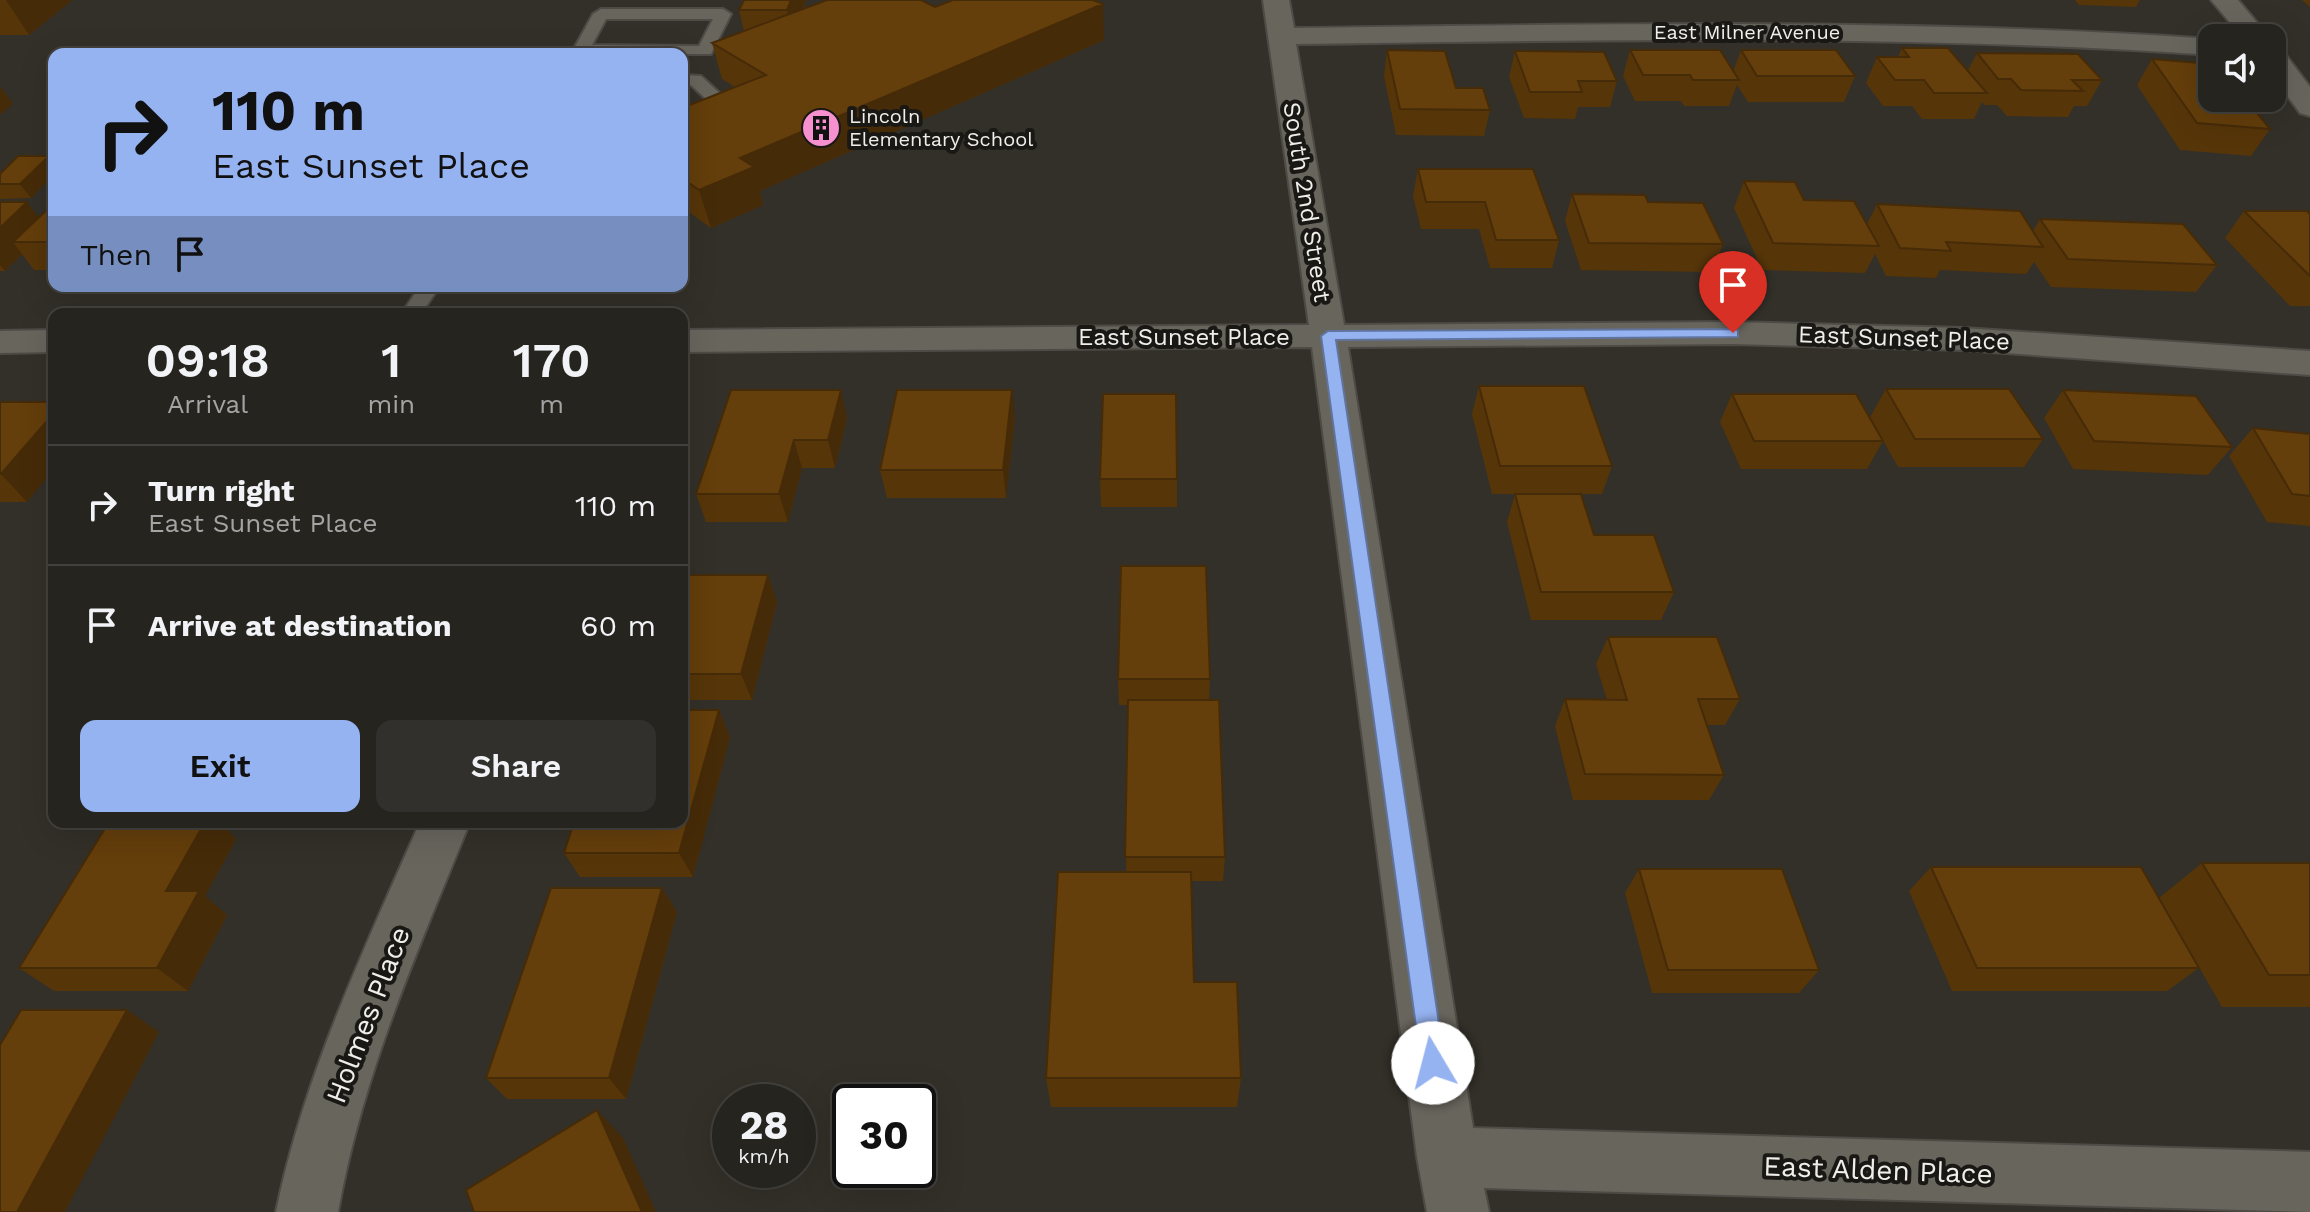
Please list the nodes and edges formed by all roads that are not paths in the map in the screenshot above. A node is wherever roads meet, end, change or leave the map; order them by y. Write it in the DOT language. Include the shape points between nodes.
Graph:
graph roads {
  1 [pos="1759,0"];
  2 [pos="2224,0"];
  3 [pos="1278,18"];
  4 [pos="2245,24"];
  5 [pos="1782,32"];
  6 [pos="2198,46"];
  7 [pos="582,48"];
  8 [pos="688,51"];
  9 [pos="2286,55"];
  10 [pos="2310,56"];
  11 [pos="2286,74"];
  12 [pos="688,80"];
  13 [pos="2310,107"];
  14 [pos="688,114"];
  15 [pos="1328,336"];
  16 [pos="48,341"];
  17 [pos="688,341"];
  18 [pos="0,342"];
  19 [pos="2310,363"];
  20 [pos="443,828"];
  21 [pos="2310,1183"];
  22 [pos="1452,1184"];
  23 [pos="307,1212"];
  1 -- 5 [label="street"];
  2 -- 4 [label="street"];
  3 -- 5 [label="street, East Milner Avenue"];
  3 -- 15 [label="street, South 2nd Street"];
  5 -- 6 [label="street, East Milner Avenue" via="2056,36"];
  7 -- 8 [label="lane" via="601,14 723,14 705,51"];
  9 -- 10 [label="street"];
  11 -- 13 [label="street"];
  12 -- 14 [label="lane" via="719,101"];
  15 -- 17 [label="street, East Sunset Place"];
  15 -- 19 [label="street, East Sunset Place" via="1733,333 1964,339"];
  15 -- 22 [label="street, South 2nd Street"];
  16 -- 18 [label="street"];
  20 -- 23 [label="street, Holmes Place" via="345,1066 315,1162"];
  21 -- 22 [label="street, East Alden Place"];
}
